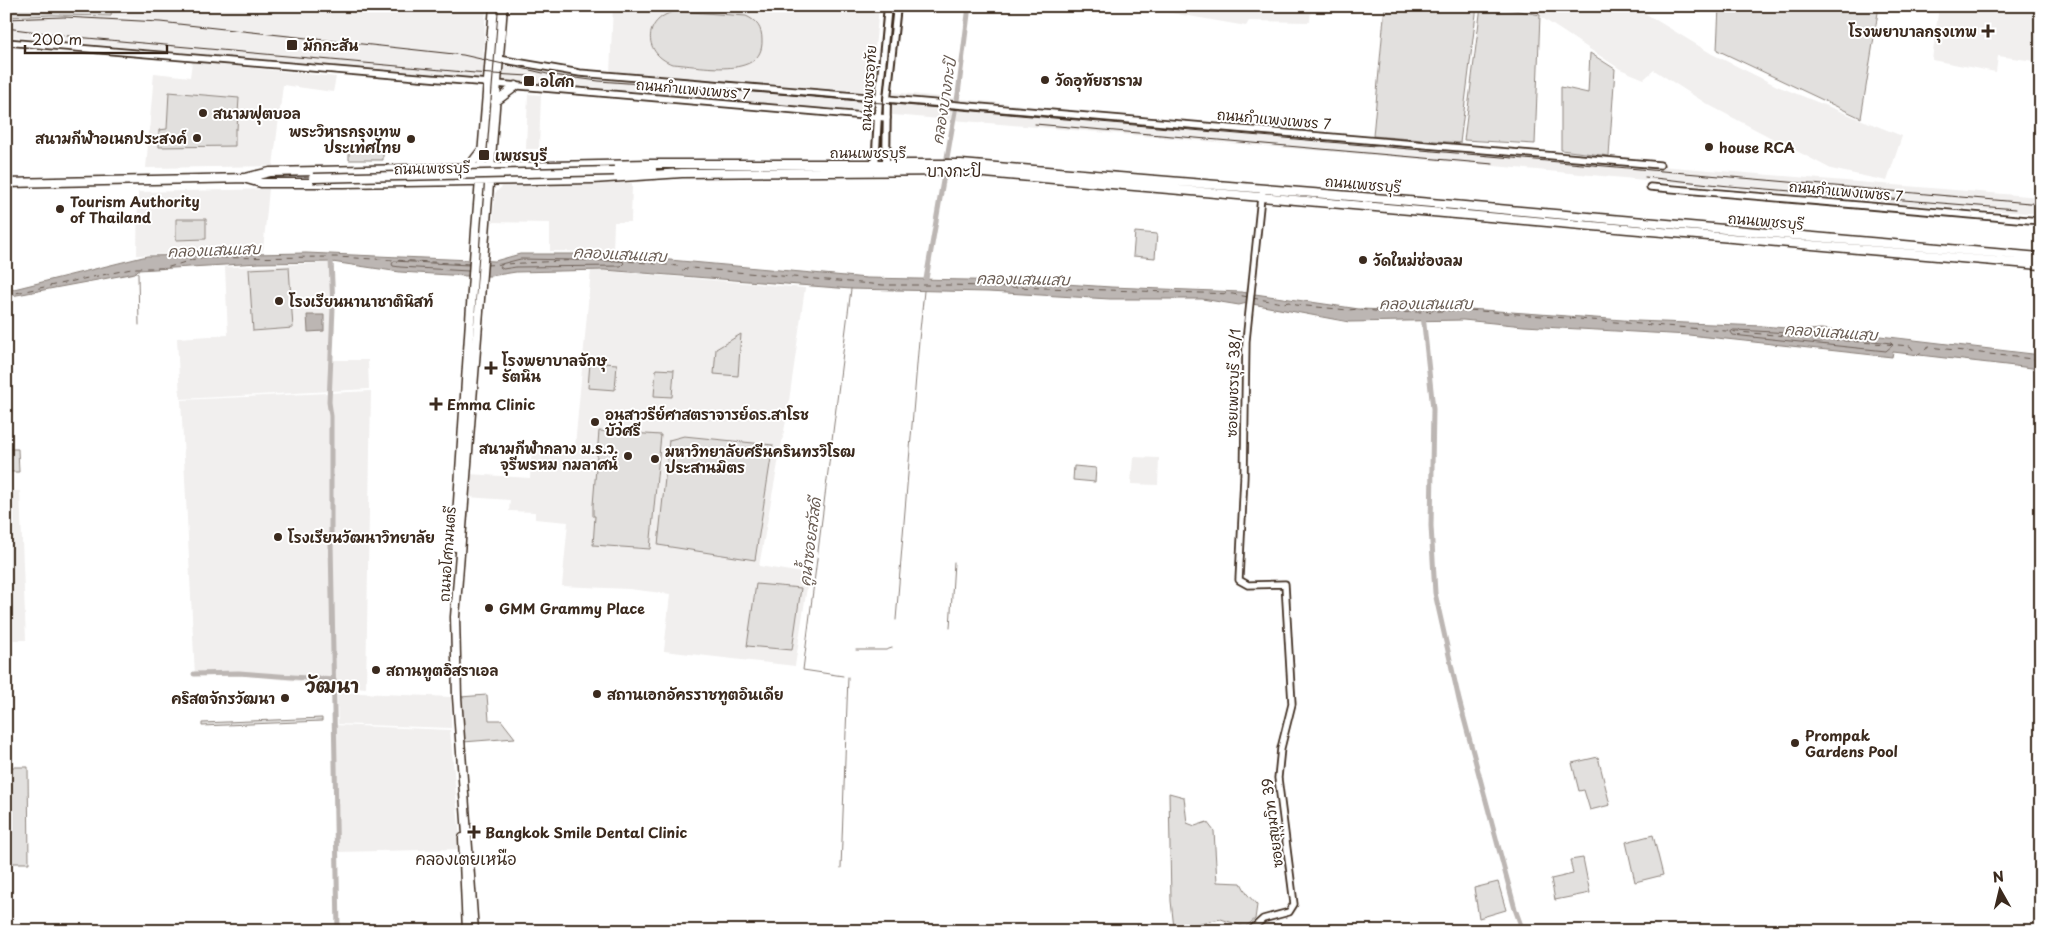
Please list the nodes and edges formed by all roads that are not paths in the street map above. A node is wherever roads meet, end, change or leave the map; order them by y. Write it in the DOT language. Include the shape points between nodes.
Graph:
graph roads {
  1 [pos="494,6"];
  2 [pos="503,6"];
  3 [pos="888,6"];
  4 [pos="897,6"];
  5 [pos="6,42"];
  6 [pos="498,60"];
  7 [pos="492,84"];
  8 [pos="516,86"];
  9 [pos="879,98"];
  10 [pos="887,99"];
  11 [pos="495,102"];
  12 [pos="878,117"];
  13 [pos="887,118"];
  14 [pos="492,142"];
  15 [pos="886,146"];
  16 [pos="877,147"];
  17 [pos="483,149"];
  18 [pos="681,164"];
  19 [pos="886,164"];
  20 [pos="1660,165"];
  21 [pos="542,167"];
  22 [pos="947,167"];
  23 [pos="485,168"];
  24 [pos="505,168"];
  25 [pos="875,168"];
  26 [pos="430,169"];
  27 [pos="460,169"];
  28 [pos="650,169"];
  29 [pos="682,173"];
  30 [pos="244,178"];
  31 [pos="542,179"];
  32 [pos="460,180"];
  33 [pos="480,180"];
  34 [pos="489,180"];
  35 [pos="506,180"];
  36 [pos="428,181"];
  37 [pos="6,183"];
  38 [pos="1650,187"];
  39 [pos="1263,193"];
  40 [pos="483,196"];
  41 [pos="2041,221"];
  42 [pos="1881,247"];
  43 [pos="2041,257"];
  44 [pos="2041,265"];
  45 [pos="475,305"];
  46 [pos="1239,580"];
  47 [pos="467,931"];
  48 [pos="474,931"];
  49 [pos="1250,931"];
  1 -- 7 [label="main road"];
  2 -- 6 [label="main road"];
  3 -- 9 [label="main road, ถนนเพชรอุทัย"];
  4 -- 10 [label="main road, ถนนเพชรอุทัย"];
  5 -- 7 [label="street, ถนนกำแพงเพชร 7"];
  6 -- 7 [label="main road"];
  6 -- 9 [label="street, ถนนกำแพงเพชร 7" via="607,76"];
  7 -- 8 [label="street, ถนนกำแพงเพชร 7"];
  7 -- 11 [label="main road"];
  7 -- 17 [label="main road"];
  8 -- 11 [label="main road"];
  8 -- 12 [label="street, ถนนกำแพงเพชร 7"];
  9 -- 12 [label="main road, ถนนเพชรอุทัย"];
  10 -- 13 [label="main road, ถนนเพชรอุทัย"];
  10 -- 20 [label="street, ถนนกำแพงเพชร 7"];
  11 -- 14 [label="main road"];
  12 -- 13 [label="street, ถนนกำแพงเพชร 7"];
  12 -- 16 [label="main road, ถนนเพชรอุทัย"];
  13 -- 15 [label="main road, ถนนเพชรอุทัย"];
  14 -- 23 [label="main road"];
  14 -- 24 [label="main road" via="492,151"];
  15 -- 16 [label="main road" via="883,150"];
  15 -- 19 [label="main road, ถนนเพชรอุทัย"];
  16 -- 25 [label="main road, ถนนเพชรอุทัย"];
  17 -- 23 [label="main road"];
  17 -- 27 [label="main road" via="470,164"];
  18 -- 21 [label="main road, ถนนเพชรบุรี"];
  18 -- 25 [label="main road, ถนนเพชรบุรี"];
  18 -- 28 [label="main road, ถนนเพชรบุรี"];
  19 -- 22 [label="main road, ถนนเพชรบุรี"];
  19 -- 25 [label="main road, ถนนเพชรบุรี"];
  21 -- 24 [label="main road, ถนนเพชรบุรี"];
  21 -- 31 [label="main road" via="537,172"];
  22 -- 25 [label="main road, ถนนเพชรบุรี"];
  22 -- 39 [label="main road, ถนนเพชรบุรี"];
  23 -- 24 [label="main road, ถนนเพชรบุรี"];
  23 -- 27 [label="main road, ถนนเพชรบุรี"];
  23 -- 33 [label="main road, ถนนอโศกมนตรี"];
  23 -- 34 [label="main road, ถนนอโศกมนตรี"];
  25 -- 29 [label="main road, ถนนเพชรบุรี"];
  26 -- 27 [label="main road, ถนนเพชรบุรี"];
  26 -- 30 [label="main road, ถนนเพชรบุรี" via="270,172"];
  26 -- 36 [label="main road" via="434,176"];
  28 -- 29 [label="main road, ถนนเพชรบุรี"];
  28 -- 30 [label="main road, ถนนเพชรบุรี, bridge"];
  29 -- 31 [label="main road, ถนนเพชรบุรี" via="629,178"];
  30 -- 36 [label="main road, ถนนเพชรบุรี" via="261,183"];
  30 -- 37 [label="main road, ถนนเพชรบุรี"];
  31 -- 35 [label="main road, ถนนเพชรบุรี"];
  32 -- 33 [label="main road, ถนนเพชรบุรี"];
  32 -- 36 [label="main road, ถนนเพชรบุรี"];
  32 -- 40 [label="main road" via="472,184"];
  33 -- 34 [label="main road, ถนนเพชรบุรี"];
  33 -- 40 [label="main road, ถนนอโศกมนตรี"];
  34 -- 35 [label="main road, ถนนเพชรบุรี"];
  34 -- 40 [label="main road, ถนนอโศกมนตรี"];
  35 -- 40 [label="main road"];
  38 -- 41 [label="street, ถนนกำแพงเพชร 7"];
  39 -- 42 [label="main road, ถนนเพชรบุรี"];
  39 -- 46 [label="street, ซอยเพชรบุรี 38/1" via="1244,364 1244,478"];
  40 -- 45 [label="main road, ถนนอโศกมนตรี"];
  42 -- 43 [label="main road, ถนนเพชรบุรี"];
  42 -- 44 [label="main road, ถนนเพชรบุรี"];
  45 -- 47 [label="main road, ถนนอโศกมนตรี" via="450,630"];
  45 -- 48 [label="main road, ถนนอโศกมนตรี" via="455,634"];
  46 -- 49 [label="street, ซอยสุขุมวิท 39" via="1248,585 1285,584 1292,704 1281,748 1278,778 1294,904 1289,912 1262,919"];
}
